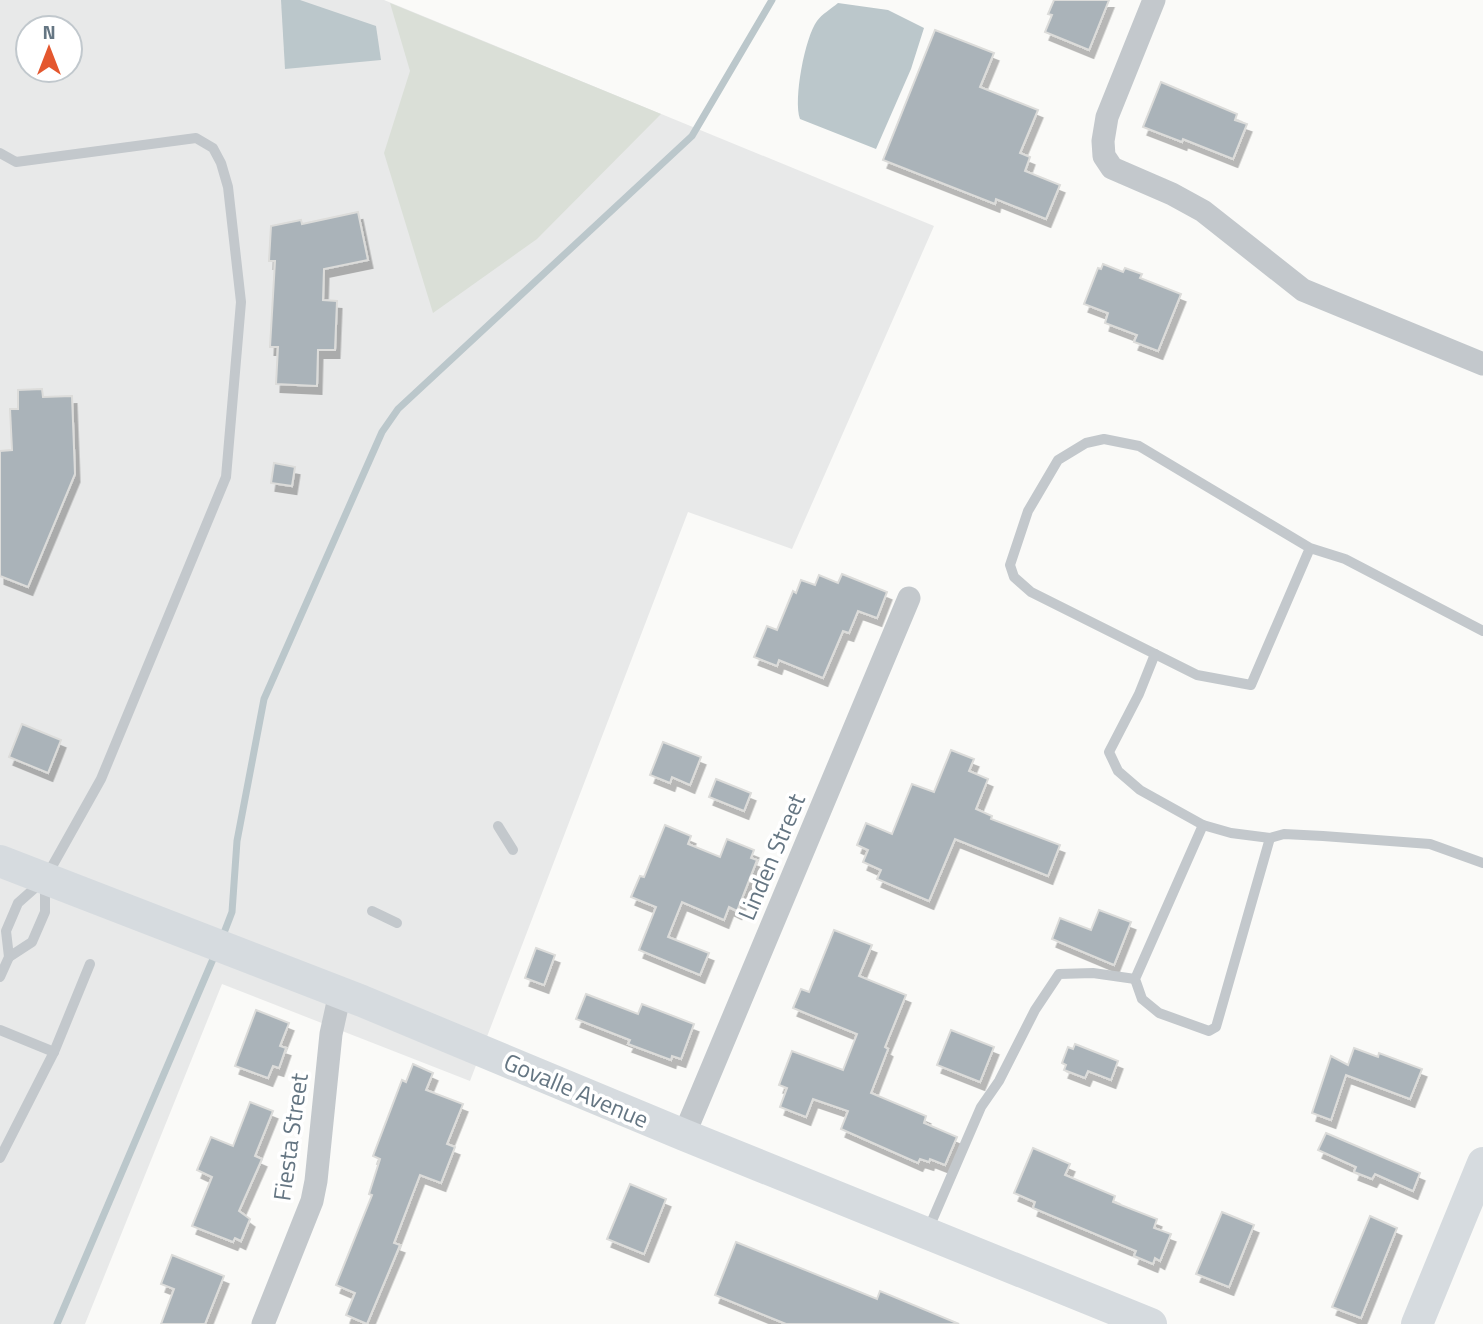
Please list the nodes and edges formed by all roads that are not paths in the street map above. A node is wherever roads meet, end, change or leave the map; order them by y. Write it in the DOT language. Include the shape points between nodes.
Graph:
graph roads {
  1 [pos="1154,0"];
  2 [pos="0,153"];
  3 [pos="1483,364"];
  4 [pos="1310,548"];
  5 [pos="909,598"];
  6 [pos="1483,631"];
  7 [pos="1156,654"];
  8 [pos="1203,825"];
  9 [pos="498,826"];
  10 [pos="1270,838"];
  11 [pos="513,850"];
  12 [pos="0,861"];
  13 [pos="1483,863"];
  14 [pos="45,879"];
  15 [pos="372,911"];
  16 [pos="397,923"];
  17 [pos="5,955"];
  18 [pos="90,964"];
  19 [pos="0,977"];
  20 [pos="1135,979"];
  21 [pos="340,993"];
  22 [pos="0,1030"];
  23 [pos="54,1052"];
  24 [pos="684,1135"];
  25 [pos="0,1158"];
  26 [pos="1483,1163"];
  27 [pos="926,1234"];
  28 [pos="263,1324"];
  29 [pos="1151,1324"];
  30 [pos="1417,1324"];
  1 -- 3 [label="street" via="1107,117 1104,156 1112,168 1203,211 1303,290"];
  2 -- 14 [label="lane" via="16,162 196,138 213,148 228,187 241,302 226,477 101,779"];
  4 -- 6 [label="lane" via="1345,559"];
  4 -- 7 [label="lane" via="1251,685 1197,675"];
  4 -- 7 [label="lane" via="1139,446 1104,439 1086,443 1058,460 1028,511 1010,565 1014,577 1031,592"];
  5 -- 24 [label="street, Linden Street"];
  7 -- 8 [label="lane" via="1110,752 1118,771 1140,790"];
  8 -- 10 [label="lane"];
  8 -- 20 [label="lane"];
  9 -- 11 [label="lane"];
  10 -- 13 [label="lane" via="1284,834 1430,844"];
  10 -- 20 [label="lane" via="1216,1027 1209,1031 1159,1013 1142,999"];
  12 -- 14 [label="street, Govalle Avenue"];
  14 -- 17 [label="lane" via="18,903 6,931"];
  14 -- 17 [label="lane" via="45,912 33,942"];
  14 -- 21 [label="street, Govalle Avenue"];
  15 -- 16 [label="lane"];
  17 -- 19 [label="lane"];
  18 -- 23 [label="lane"];
  20 -- 27 [label="lane" via="1059,974 981,1107"];
  21 -- 24 [label="street, Govalle Avenue"];
  21 -- 28 [label="street, Fiesta Street" via="312,1201"];
  22 -- 23 [label="lane"];
  23 -- 25 [label="lane"];
  24 -- 27 [label="street, Govalle Avenue"];
  26 -- 30 [label="street" via="1469,1214"];
  27 -- 29 [label="street, Govalle Avenue"];
}
